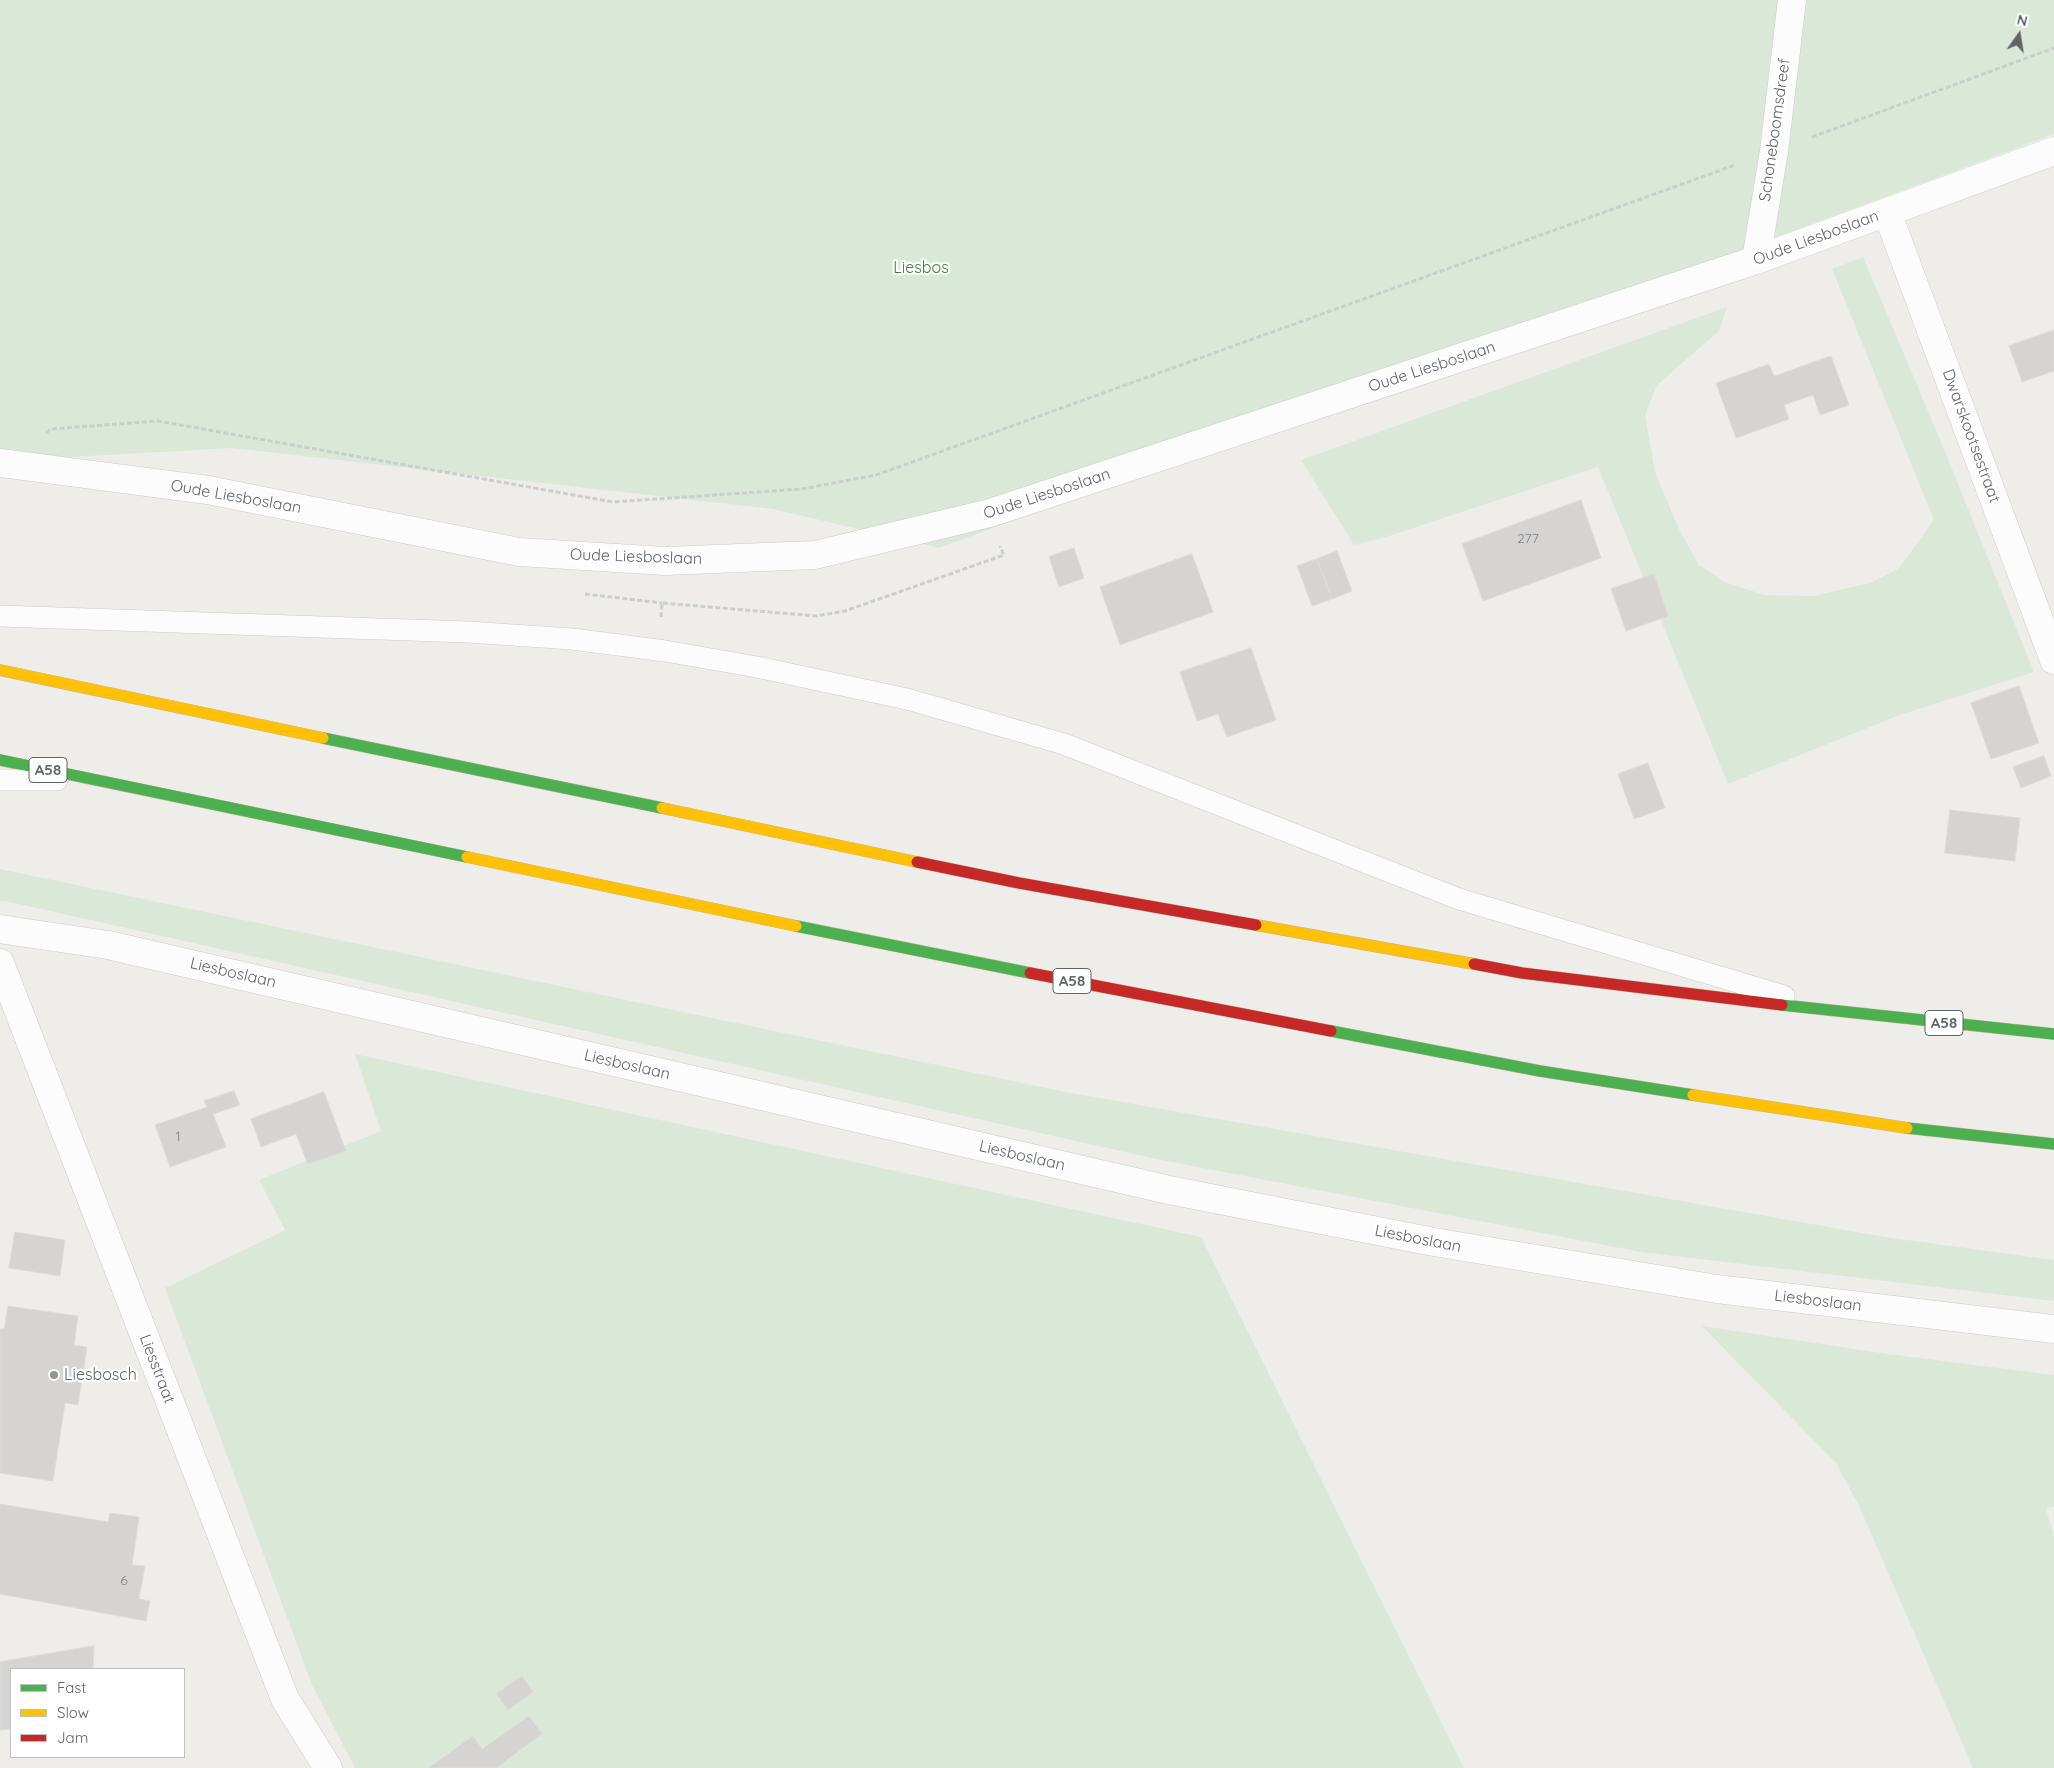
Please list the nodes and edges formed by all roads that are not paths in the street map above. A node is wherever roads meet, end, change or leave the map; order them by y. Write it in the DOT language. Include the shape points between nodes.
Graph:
graph roads {
  1 [pos="1792,0"];
  2 [pos="2054,151"];
  3 [pos="1887,212"];
  4 [pos="1756,260"];
  5 [pos="0,463"];
  6 [pos="0,616"];
  7 [pos="2054,660"];
  8 [pos="0,670"];
  9 [pos="0,760"];
  10 [pos="0,780"];
  11 [pos="97,780"];
  12 [pos="0,929"];
  13 [pos="0,963"];
  14 [pos="1834,1011"];
  15 [pos="2054,1034"];
  16 [pos="2054,1144"];
  17 [pos="2054,1329"];
  18 [pos="328,1768"];
  1 -- 4 [label="street, Schoneboomsdreef" via="1774,151"];
  2 -- 3 [label="street, Oude Liesboslaan"];
  3 -- 4 [label="street, Oude Liesboslaan"];
  3 -- 7 [label="street, Dwarskootsestraat"];
  4 -- 5 [label="street, Oude Liesboslaan" via="990,513 816,556 665,561 519,552 208,490"];
  6 -- 14 [label="lane, A58" via="468,632 572,639 756,667 908,699 1064,744 1459,899"];
  8 -- 14 [label="highway, A58" via="1019,882 1522,974"];
  9 -- 11 [label="highway, A58"];
  10 -- 11 [label="lane, A58"];
  11 -- 16 [label="highway, A58" via="951,958 1540,1071 1884,1125"];
  12 -- 17 [label="street, Liesboslaan" via="108,945 1169,1190 1396,1235 1717,1289"];
  13 -- 18 [label="street, Liesstraat" via="285,1699"];
  14 -- 15 [label="highway, A58"];
}
